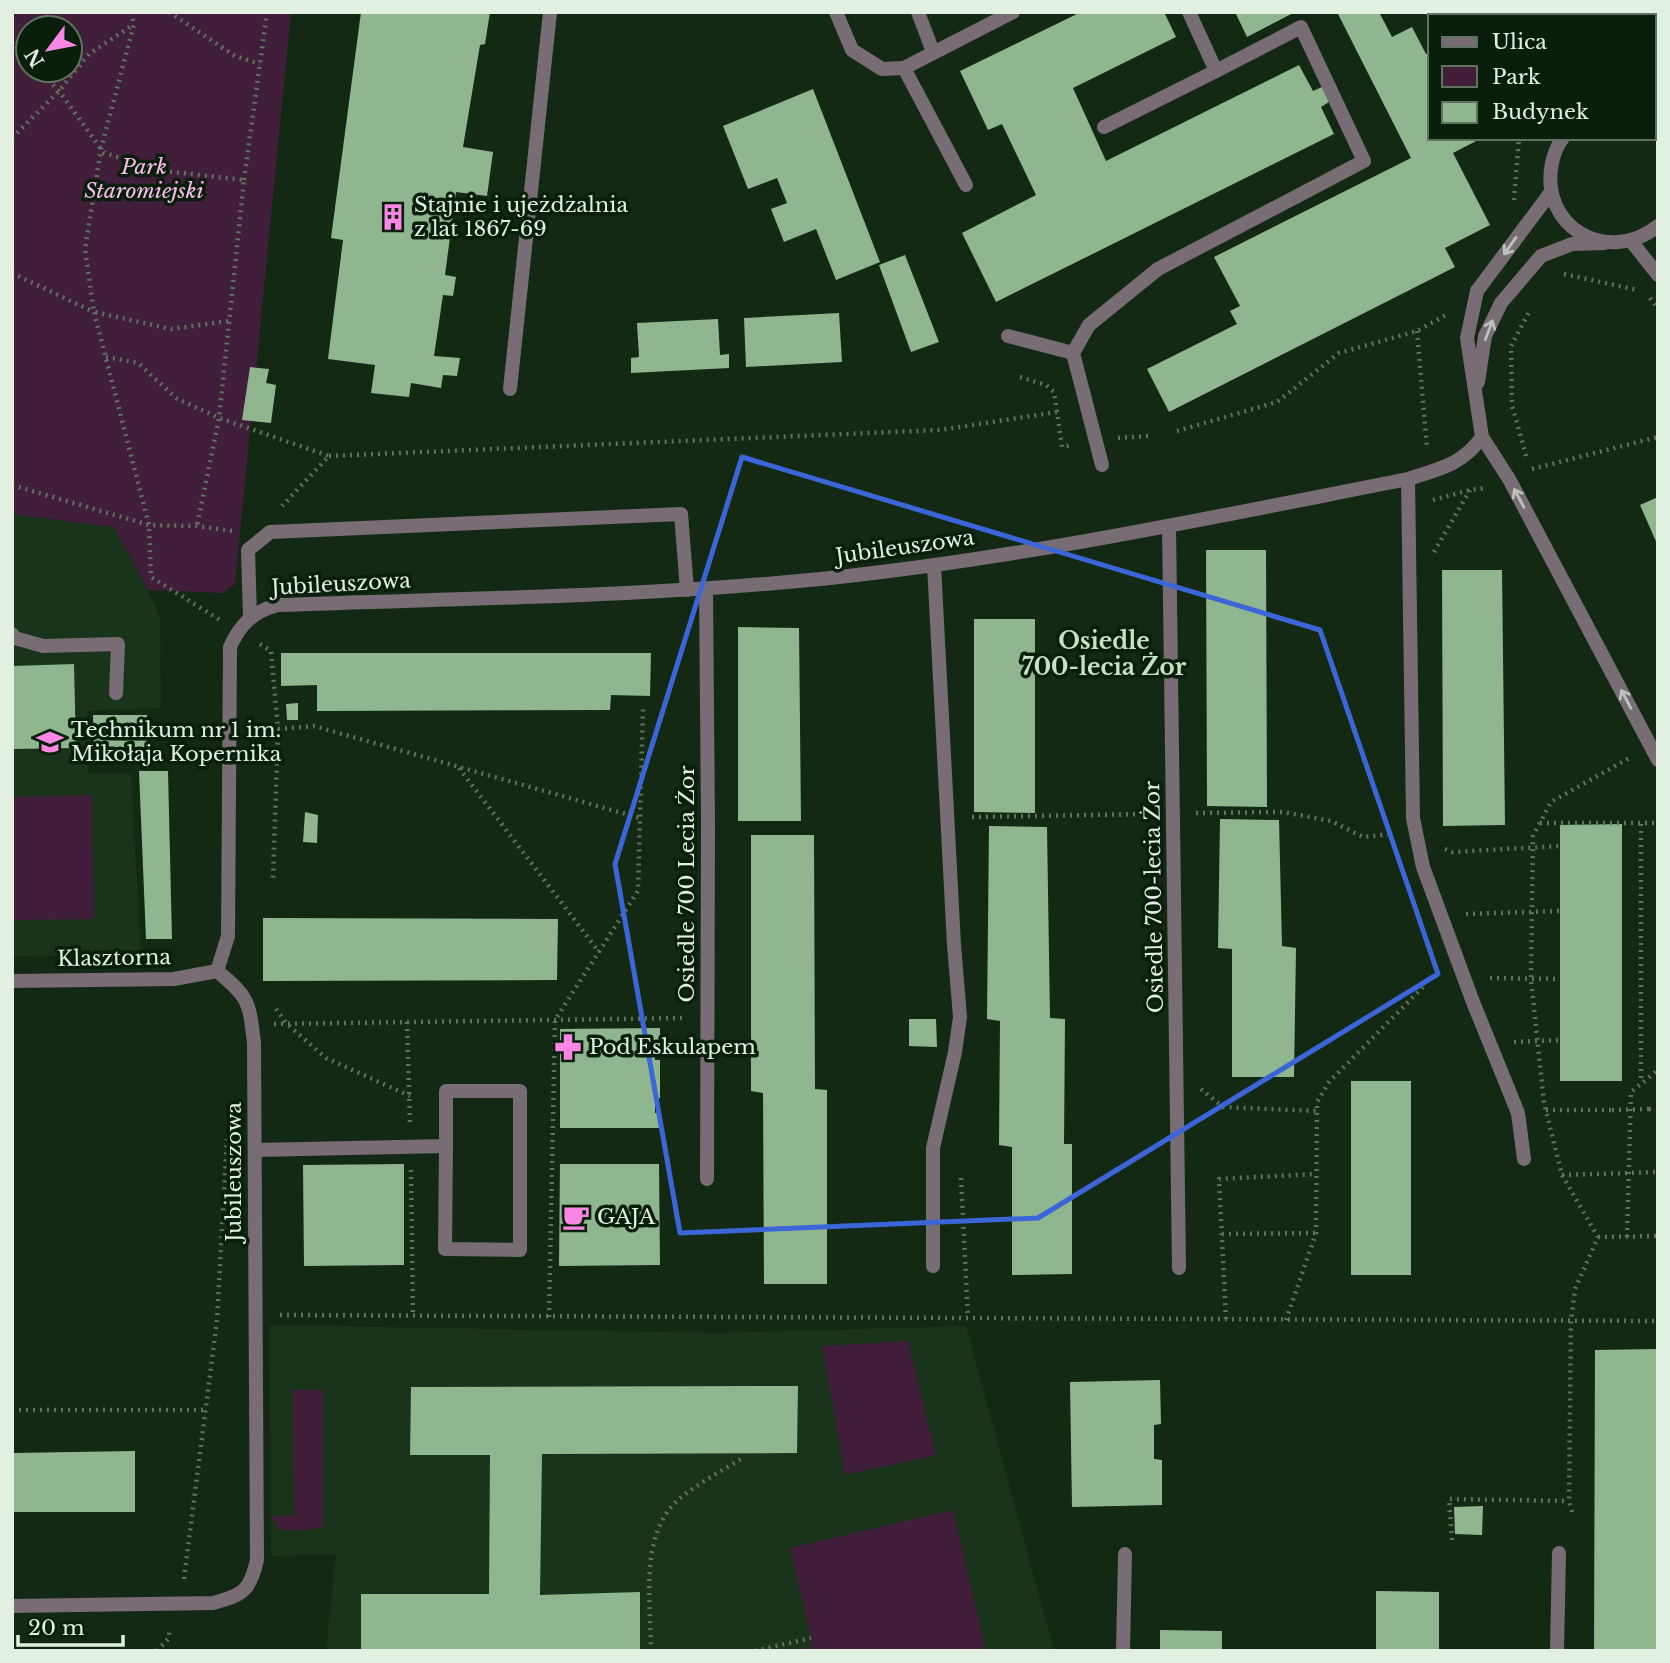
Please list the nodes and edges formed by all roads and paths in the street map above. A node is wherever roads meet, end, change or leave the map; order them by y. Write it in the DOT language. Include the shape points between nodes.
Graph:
graph roads {
  1 [pos="131,12"];
  2 [pos="169,12"];
  3 [pos="267,12"];
  4 [pos="550,12"];
  5 [pos="836,12"];
  6 [pos="918,12"];
  7 [pos="1013,12"];
  8 [pos="1189,12"];
  9 [pos="134,24"];
  10 [pos="933,52"];
  11 [pos="260,64"];
  12 [pos="904,68"];
  13 [pos="1216,71"];
  14 [pos="52,84"];
  15 [pos="59,91"];
  16 [pos="1104,127"];
  17 [pos="12,138"];
  18 [pos="1519,140"];
  19 [pos="1560,140"];
  20 [pos="101,149"];
  21 [pos="244,180"];
  22 [pos="966,185"];
  23 [pos="1551,192"];
  24 [pos="1510,210"];
  25 [pos="1658,226"];
  26 [pos="1631,241"];
  27 [pos="1605,243"];
  28 [pos="12,273"];
  29 [pos="1658,275"];
  30 [pos="1556,278"];
  31 [pos="1536,302"];
  32 [pos="1451,304"];
  33 [pos="1658,309"];
  34 [pos="94,312"];
  35 [pos="229,321"];
  36 [pos="1417,331"];
  37 [pos="1008,335"];
  38 [pos="1073,353"];
  39 [pos="106,357"];
  40 [pos="1020,377"];
  41 [pos="510,389"];
  42 [pos="1476,397"];
  43 [pos="1057,412"];
  44 [pos="219,418"];
  45 [pos="1177,431"];
  46 [pos="1148,436"];
  47 [pos="1482,437"];
  48 [pos="1658,437"];
  49 [pos="1107,438"];
  50 [pos="1080,443"];
  51 [pos="1428,449"];
  52 [pos="329,456"];
  53 [pos="1101,465"];
  54 [pos="1408,479"];
  55 [pos="12,485"];
  56 [pos="1490,488"];
  57 [pos="1469,490"];
  58 [pos="1408,508"];
  59 [pos="273,515"];
  60 [pos="149,525"];
  61 [pos="197,526"];
  62 [pos="1169,526"];
  63 [pos="243,533"];
  64 [pos="1430,547"];
  65 [pos="934,565"];
  66 [pos="706,589"];
  67 [pos="687,590"];
  68 [pos="250,617"];
  69 [pos="237,631"];
  70 [pos="12,635"];
  71 [pos="116,693"];
  72 [pos="643,709"];
  73 [pos="278,729"];
  74 [pos="1632,757"];
  75 [pos="1658,760"];
  76 [pos="459,767"];
  77 [pos="1174,814"];
  78 [pos="948,817"];
  79 [pos="640,818"];
  80 [pos="1540,823"];
  81 [pos="1658,823"];
  82 [pos="1641,824"];
  83 [pos="1397,834"];
  84 [pos="1560,846"];
  85 [pos="1440,848"];
  86 [pos="1533,848"];
  87 [pos="273,880"];
  88 [pos="1560,911"];
  89 [pos="1532,912"];
  90 [pos="1441,915"];
  91 [pos="598,952"];
  92 [pos="217,971"];
  93 [pos="1464,978"];
  94 [pos="1531,979"];
  95 [pos="1560,979"];
  96 [pos="12,981"];
  97 [pos="1423,988"];
  98 [pos="272,1004"];
  99 [pos="708,1017"];
  100 [pos="555,1020"];
  101 [pos="252,1024"];
  102 [pos="287,1024"];
  103 [pos="1560,1040"];
  104 [pos="1538,1041"];
  105 [pos="1489,1043"];
  106 [pos="1658,1070"];
  107 [pos="1642,1083"];
  108 [pos="1198,1084"];
  109 [pos="410,1096"];
  110 [pos="1658,1109"];
  111 [pos="1546,1110"];
  112 [pos="1316,1111"];
  113 [pos="228,1126"];
  114 [pos="446,1146"];
  115 [pos="255,1150"];
  116 [pos="1524,1159"];
  117 [pos="1658,1172"];
  118 [pos="1629,1173"];
  119 [pos="1316,1174"];
  120 [pos="1562,1175"];
  121 [pos="707,1179"];
  122 [pos="1316,1233"];
  123 [pos="1222,1234"];
  124 [pos="1658,1236"];
  125 [pos="1598,1237"];
  126 [pos="1627,1237"];
  127 [pos="933,1266"];
  128 [pos="1179,1268"];
  129 [pos="256,1315"];
  130 [pos="549,1317"];
  131 [pos="1226,1319"];
  132 [pos="1286,1320"];
  133 [pos="1571,1321"];
  134 [pos="1658,1321"];
  135 [pos="12,1410"];
  136 [pos="205,1410"];
  137 [pos="744,1457"];
  138 [pos="1569,1500"];
  139 [pos="1572,1512"];
  140 [pos="1452,1540"];
  141 [pos="1559,1553"];
  142 [pos="1125,1554"];
  143 [pos="183,1591"];
  144 [pos="12,1606"];
  145 [pos="169,1621"];
  146 [pos="811,1638"];
  147 [pos="157,1651"];
  148 [pos="651,1651"];
  149 [pos="755,1651"];
  150 [pos="1123,1651"];
  151 [pos="1557,1651"];
  1 -- 9 [label="path"];
  2 -- 11 [label="path" via="235,56"];
  3 -- 11 [label="path"];
  4 -- 41 [label="street"];
  5 -- 12 [label="street" via="852,50 882,69"];
  6 -- 10 [label="street"];
  7 -- 10 [label="street"];
  8 -- 13 [label="street"];
  9 -- 15 [label="path" via="89,54"];
  9 -- 20 [label="path"];
  10 -- 12 [label="street"];
  11 -- 21 [label="path"];
  12 -- 22 [label="street"];
  13 -- 16 [label="street"];
  13 -- 38 [label="street" via="1301,27 1364,161 1158,269 1089,325"];
  14 -- 15 [label="path"];
  15 -- 17 [label="path"];
  15 -- 20 [label="path"];
  18 -- 24 [label="path"];
  19 -- 23 [label="street" via="1549,173"];
  20 -- 21 [label="path" via="163,171"];
  20 -- 34 [label="path" via="85,249"];
  21 -- 35 [label="path"];
  23 -- 27 [label="street" via="1557,210 1570,225"];
  23 -- 42 [label="street, one-way" via="1477,291 1466,338"];
  25 -- 26 [label="street"];
  26 -- 27 [label="street"];
  26 -- 29 [label="street"];
  42 -- 27 [label="street, one-way" via="1485,336 1501,303 1541,256 1572,244"];
  28 -- 34 [label="path"];
  30 -- 33 [label="path" via="1562,274 1644,292"];
  31 -- 48 [label="path" via="1511,346 1512,405 1530,469"];
  32 -- 36 [label="path" via="1446,314"];
  34 -- 35 [label="path" via="171,329"];
  34 -- 39 [label="path"];
  35 -- 44 [label="path"];
  36 -- 45 [label="path" via="1339,353 1277,402"];
  36 -- 51 [label="path"];
  37 -- 38 [label="street"];
  38 -- 53 [label="street"];
  39 -- 44 [label="path" via="138,363 176,398"];
  39 -- 60 [label="path"];
  40 -- 43 [label="path" via="1054,392"];
  42 -- 47 [label="street"];
  43 -- 50 [label="path" via="1062,447"];
  43 -- 52 [label="path" via="940,430"];
  44 -- 52 [label="path"];
  44 -- 61 [label="path"];
  46 -- 49 [label="path"];
  47 -- 54 [label="street, Jubileuszowa" via="1472,452 1447,467"];
  75 -- 47 [label="street, one-way" via="1509,479"];
  52 -- 59 [label="path"];
  54 -- 58 [label="street"];
  54 -- 62 [label="street, Jubileuszowa"];
  55 -- 60 [label="path"];
  56 -- 57 [label="path"];
  57 -- 58 [label="path"];
  57 -- 64 [label="path" via="1430,559"];
  58 -- 90 [label="street" via="1413,818 1423,867"];
  60 -- 61 [label="path"];
  60 -- 69 [label="path" via="150,577"];
  61 -- 63 [label="path"];
  62 -- 65 [label="street, Jubileuszowa"];
  62 -- 77 [label="street, Osiedle 700-lecia Żor"];
  65 -- 66 [label="street, Jubileuszowa"];
  65 -- 78 [label="street"];
  66 -- 67 [label="street, Jubileuszowa"];
  66 -- 99 [label="street, Osiedle 700 Lecia Żor"];
  67 -- 68 [label="street, Jubileuszowa" via="278,605"];
  67 -- 68 [label="street" via="681,514 270,532 248,550"];
  68 -- 69 [label="street, Jubileuszowa"];
  69 -- 73 [label="path" via="271,651"];
  69 -- 92 [label="street" via="230,646 228,936"];
  70 -- 71 [label="street" via="43,646 118,644"];
  72 -- 79 [label="path"];
  73 -- 76 [label="path" via="314,726"];
  73 -- 87 [label="path"];
  74 -- 80 [label="path" via="1551,802"];
  76 -- 79 [label="path"];
  76 -- 91 [label="path"];
  77 -- 78 [label="path"];
  77 -- 83 [label="path" via="1283,812 1331,821 1363,837"];
  77 -- 128 [label="street, Osiedle 700-lecia Żor"];
  78 -- 127 [label="street" via="960,1017 933,1148"];
  79 -- 91 [label="path" via="638,891"];
  80 -- 82 [label="path"];
  80 -- 86 [label="path"];
  81 -- 82 [label="path"];
  82 -- 107 [label="path"];
  84 -- 86 [label="path"];
  85 -- 86 [label="path" via="1452,852"];
  86 -- 89 [label="path"];
  88 -- 89 [label="path"];
  89 -- 90 [label="path"];
  89 -- 94 [label="path"];
  90 -- 93 [label="street"];
  91 -- 100 [label="path"];
  92 -- 96 [label="street, Klasztorna" via="174,979"];
  92 -- 101 [label="street, Jubileuszowa" via="249,1003"];
  93 -- 94 [label="path"];
  93 -- 105 [label="street"];
  94 -- 95 [label="path"];
  94 -- 104 [label="path"];
  97 -- 112 [label="path" via="1329,1082"];
  98 -- 102 [label="path"];
  99 -- 100 [label="path"];
  99 -- 121 [label="street, Osiedle 700 Lecia Żor"];
  100 -- 102 [label="path"];
  100 -- 130 [label="path"];
  101 -- 102 [label="path"];
  101 -- 115 [label="street, Jubileuszowa"];
  102 -- 109 [label="path" via="326,1058"];
  103 -- 104 [label="path"];
  104 -- 105 [label="path"];
  104 -- 111 [label="path"];
  105 -- 116 [label="street" via="1518,1113"];
  106 -- 107 [label="path"];
  107 -- 118 [label="path" via="1631,1092"];
  108 -- 112 [label="path" via="1223,1107"];
  110 -- 111 [label="path, bridge"];
  111 -- 120 [label="path"];
  112 -- 119 [label="path"];
  113 -- 136 [label="path" via="217,1320"];
  114 -- 114 [label="street" via="445,1249 520,1250 520,1091 446,1091"];
  114 -- 115 [label="street"];
  115 -- 129 [label="street, Jubileuszowa"];
  117 -- 118 [label="path"];
  118 -- 120 [label="path"];
  118 -- 126 [label="path"];
  119 -- 122 [label="path"];
  119 -- 123 [label="path" via="1219,1179"];
  120 -- 125 [label="path"];
  122 -- 123 [label="path"];
  122 -- 132 [label="path"];
  123 -- 131 [label="path"];
  124 -- 126 [label="path"];
  125 -- 126 [label="path"];
  125 -- 133 [label="path" via="1576,1289"];
  129 -- 130 [label="path"];
  129 -- 144 [label="street, Jubileuszowa" via="257,1560 248,1588 236,1597 213,1603"];
  130 -- 131 [label="path"];
  131 -- 132 [label="path"];
  132 -- 133 [label="path"];
  133 -- 134 [label="path"];
  133 -- 138 [label="path"];
  135 -- 136 [label="path"];
  136 -- 143 [label="path"];
  137 -- 148 [label="path" via="675,1502 664,1518 652,1546"];
  138 -- 139 [label="path"];
  138 -- 140 [label="path" via="1449,1499"];
  141 -- 151 [label="street"];
  142 -- 150 [label="street"];
  145 -- 147 [label="path" via="169,1638"];
  146 -- 149 [label="path"];
}
